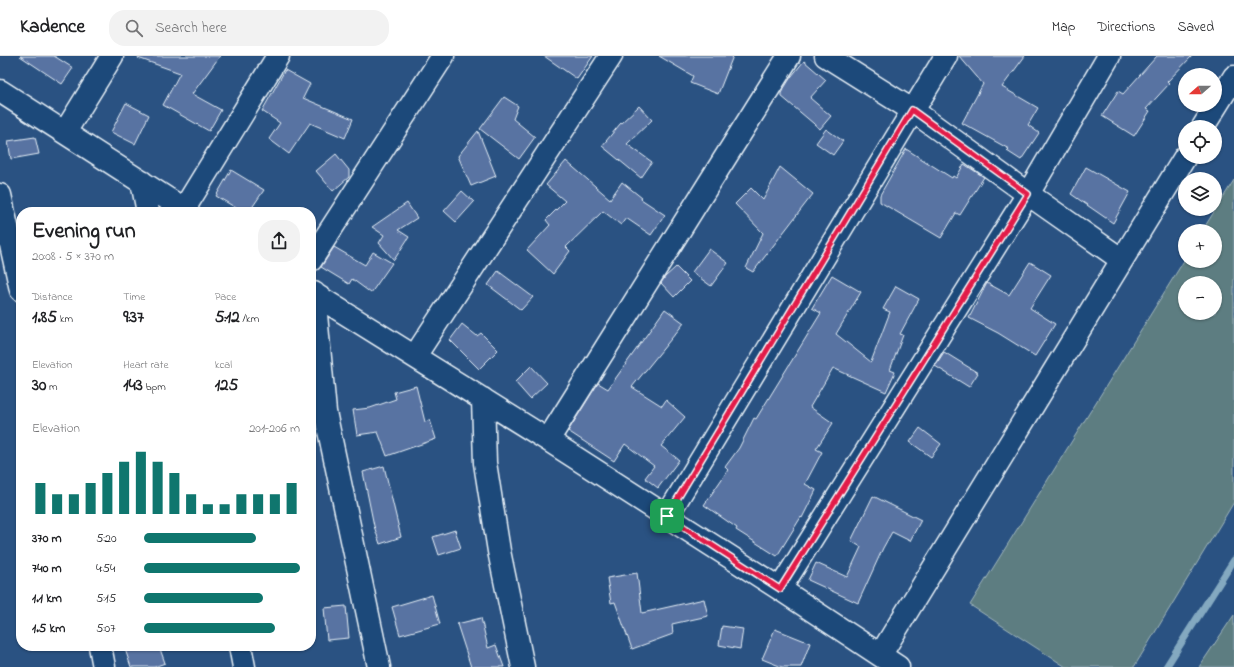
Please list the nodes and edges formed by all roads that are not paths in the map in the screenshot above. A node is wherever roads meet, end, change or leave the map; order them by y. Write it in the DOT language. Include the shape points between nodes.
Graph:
graph roads {
  1 [pos="112,56"];
  2 [pos="278,56"];
  3 [pos="443,56"];
  4 [pos="611,56"];
  5 [pos="789,56"];
  6 [pos="826,56"];
  7 [pos="946,56"];
  8 [pos="1109,56"];
  9 [pos="1234,77"];
  10 [pos="0,91"];
  11 [pos="912,110"];
  12 [pos="1207,120"];
  13 [pos="65,132"];
  14 [pos="1181,164"];
  15 [pos="142,182"];
  16 [pos="1028,194"];
  17 [pos="0,195"];
  18 [pos="147,207"];
  19 [pos="180,207"];
  20 [pos="188,207"];
  21 [pos="316,252"];
  22 [pos="1122,260"];
  23 [pos="16,267"];
  24 [pos="316,294"];
  25 [pos="316,329"];
  26 [pos="415,356"];
  27 [pos="483,399"];
  28 [pos="548,440"];
  29 [pos="667,516"];
  30 [pos="780,589"];
  31 [pos="101,651"];
  32 [pos="241,651"];
  33 [pos="881,654"];
  34 [pos="104,667"];
  35 [pos="244,667"];
  36 [pos="379,667"];
  37 [pos="523,667"];
  38 [pos="898,667"];
  1 -- 13 [label="street"];
  2 -- 20 [label="street"];
  3 -- 21 [label="street"];
  4 -- 26 [label="street"];
  5 -- 28 [label="street"];
  6 -- 11 [label="street"];
  7 -- 11 [label="street"];
  8 -- 16 [label="street"];
  9 -- 12 [label="street"];
  10 -- 13 [label="street"];
  11 -- 16 [label="street"];
  11 -- 29 [label="street"];
  13 -- 15 [label="street"];
  14 -- 22 [label="street"];
  15 -- 18 [label="street"];
  15 -- 19 [label="street"];
  16 -- 22 [label="street"];
  16 -- 30 [label="street"];
  17 -- 23 [label="street"];
  22 -- 33 [label="street"];
  24 -- 26 [label="street"];
  25 -- 36 [label="street" via="325,412"];
  26 -- 27 [label="street"];
  27 -- 28 [label="street"];
  27 -- 37 [label="street" via="485,463 498,551"];
  28 -- 29 [label="street"];
  29 -- 30 [label="street"];
  30 -- 33 [label="street"];
  31 -- 34 [label="street"];
  32 -- 35 [label="street"];
  33 -- 38 [label="street"];
}
